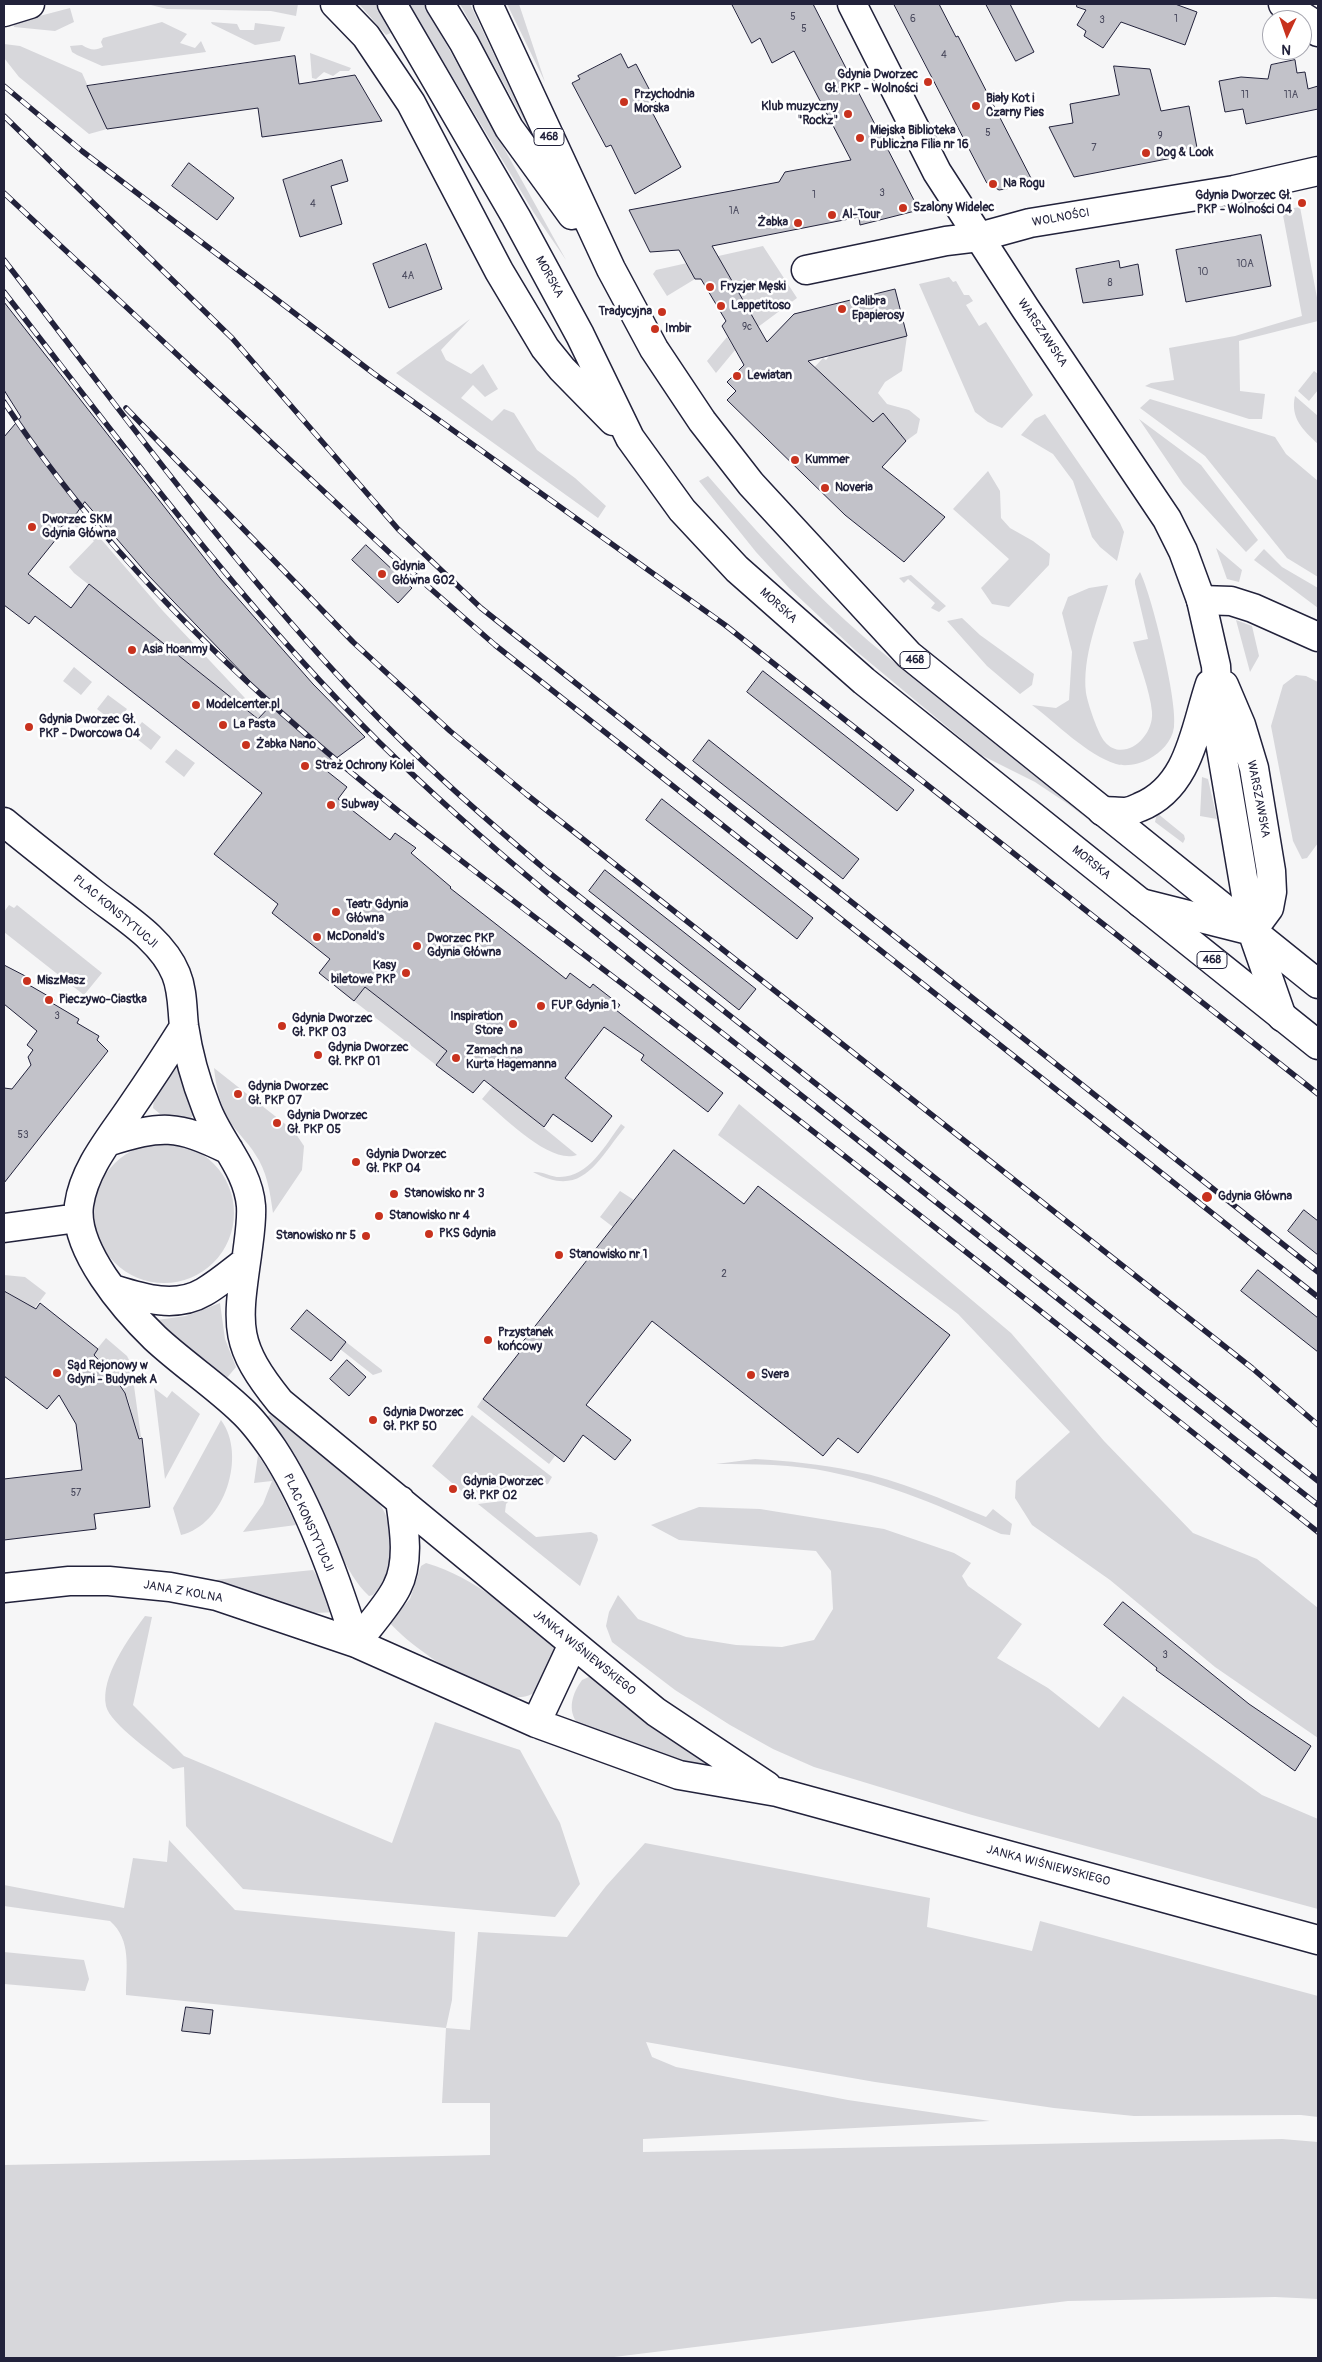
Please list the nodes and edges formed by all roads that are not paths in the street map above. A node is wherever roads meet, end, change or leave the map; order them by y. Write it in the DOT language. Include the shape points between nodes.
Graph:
graph roads {
  1 [pos="30,4"];
  2 [pos="335,4"];
  3 [pos="440,4"];
  4 [pos="488,4"];
  5 [pos="852,4"];
  6 [pos="1283,4"];
  7 [pos="4,12"];
  8 [pos="398,14"];
  9 [pos="1318,32"];
  10 [pos="1318,171"];
  11 [pos="979,237"];
  12 [pos="611,269"];
  13 [pos="806,270"];
  14 [pos="630,438"];
  15 [pos="1201,600"];
  16 [pos="1318,637"];
  17 [pos="1216,666"];
  18 [pos="1102,811"];
  19 [pos="4,822"];
  20 [pos="1141,903"];
  21 [pos="1252,931"];
  22 [pos="1318,984"];
  23 [pos="1282,1017"];
  24 [pos="184,1028"];
  25 [pos="1318,1045"];
  26 [pos="107,1142"];
  27 [pos="229,1150"];
  28 [pos="78,1218"];
  29 [pos="4,1228"];
  30 [pos="246,1262"];
  31 [pos="113,1289"];
  32 [pos="400,1500"];
  33 [pos="4,1588"];
  34 [pos="356,1643"];
  35 [pos="573,1644"];
  36 [pos="536,1723"];
  37 [pos="777,1792"];
  38 [pos="1318,1940"];
  1 -- 7 [label="main road"];
  2 -- 14 [label="main road" via="366,36 411,103 494,263 545,348"];
  3 -- 12 [label="main road" via="509,128"];
  4 -- 12 [label="main road, 468"];
  5 -- 11 [label="main road, WARSZAWSKA" via="937,172"];
  6 -- 9 [label="main road" via="1311,22"];
  8 -- 14 [label="main road, MORSKA / 468" via="516,217 580,335"];
  10 -- 11 [label="main road, WOLNOŚCI" via="1234,190 1030,222"];
  11 -- 13 [label="main road, WOLNOŚCI"];
  11 -- 15 [label="main road, WARSZAWSKA" via="1167,519"];
  12 -- 18 [label="main road, 468" via="654,349 702,421 751,484 909,656"];
  14 -- 20 [label="main road, MORSKA / 468" via="682,510 785,614"];
  15 -- 16 [label="main road" via="1231,601"];
  15 -- 17 [label="main road, WARSZAWSKA"];
  17 -- 18 [label="main road" via="1194,743 1170,786 1154,802 1127,812"];
  17 -- 21 [label="main road, WARSZAWSKA" via="1220,742"];
  18 -- 21 [label="main road, 468"];
  19 -- 24 [label="main road, PLAC KONSTYTUCJI" via="156,944 175,972 181,988"];
  20 -- 21 [label="main road"];
  20 -- 23 [label="main road, MORSKA / 468"];
  21 -- 22 [label="main road, 468"];
  21 -- 23 [label="main road, WARSZAWSKA"];
  23 -- 25 [label="main road, MORSKA / 468"];
  24 -- 26 [label="main road, PLAC KONSTYTUCJI"];
  24 -- 27 [label="main road, PLAC KONSTYTUCJI" via="209,1115"];
  26 -- 27 [label="main road" via="165,1128 195,1134"];
  26 -- 28 [label="main road, PLAC KONSTYTUCJI" via="83,1185"];
  27 -- 30 [label="main road, PLAC KONSTYTUCJI" via="246,1183 251,1203"];
  28 -- 29 [label="main road"];
  28 -- 31 [label="main road, PLAC KONSTYTUCJI" via="81,1236 93,1261"];
  30 -- 31 [label="main road" via="203,1293 182,1300 158,1301"];
  30 -- 32 [label="main road, PLAC KONSTYTUCJI" via="240,1294 240,1322 251,1364 280,1402"];
  31 -- 34 [label="main road, PLAC KONSTYTUCJI" via="155,1338 244,1412 274,1450 307,1514 344,1604"];
  32 -- 34 [label="main road" via="404,1522 404,1563 397,1588"];
  32 -- 35 [label="main road, JANKA WIŚNIEWSKIEGO"];
  33 -- 34 [label="main road, JANA Z KOLNA" via="79,1581 170,1587 217,1596"];
  34 -- 36 [label="main road, JANKA WIŚNIEWSKIEGO"];
  35 -- 36 [label="main road"];
  35 -- 37 [label="main road, JANKA WIŚNIEWSKIEGO" via="656,1712"];
  36 -- 37 [label="main road, JANKA WIŚNIEWSKIEGO" via="679,1775"];
  37 -- 38 [label="main road, JANKA WIŚNIEWSKIEGO"];
}
